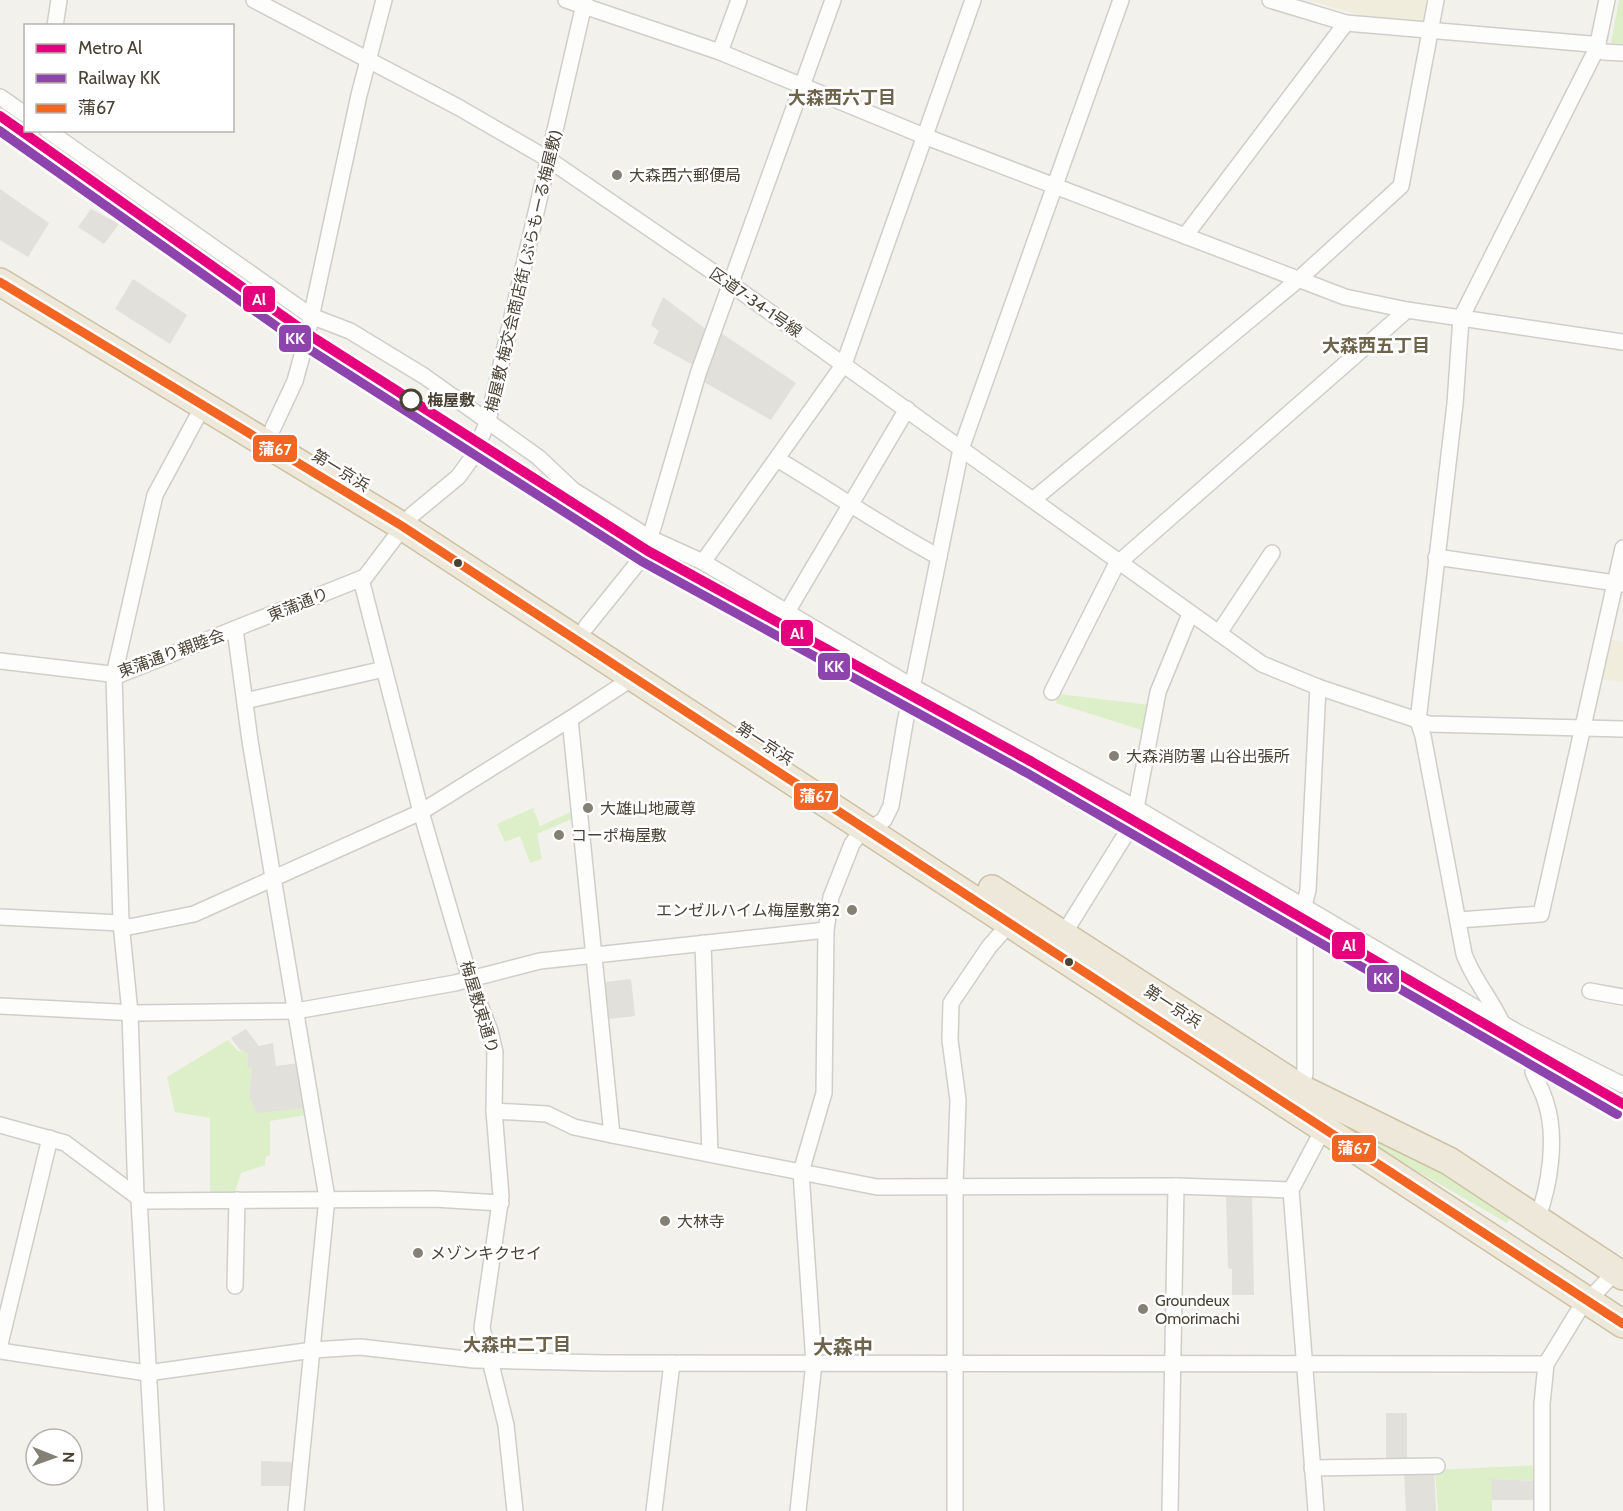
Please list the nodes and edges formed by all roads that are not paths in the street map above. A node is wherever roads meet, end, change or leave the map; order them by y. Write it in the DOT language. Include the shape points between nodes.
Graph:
graph roads {
  1 [pos="59,0"];
  2 [pos="384,0"];
  3 [pos="566,0"];
  4 [pos="739,0"];
  5 [pos="833,0"];
  6 [pos="973,0"];
  7 [pos="1121,0"];
  8 [pos="1270,0"];
  9 [pos="1436,0"];
  10 [pos="1607,0"];
  11 [pos="258,1"];
  12 [pos="585,2"];
  13 [pos="1347,23"];
  14 [pos="55,24"];
  15 [pos="1430,31"];
  16 [pos="1597,48"];
  17 [pos="720,52"];
  18 [pos="1623,53"];
  19 [pos="370,60"];
  20 [pos="803,86"];
  21 [pos="0,97"];
  22 [pos="24,114"];
  23 [pos="50,132"];
  24 [pos="924,136"];
  25 [pos="548,159"];
  26 [pos="1056,185"];
  27 [pos="1185,236"];
  28 [pos="0,262"];
  29 [pos="1299,279"];
  30 [pos="0,282"];
  31 [pos="732,285"];
  32 [pos="1407,310"];
  33 [pos="311,316"];
  34 [pos="1461,318"];
  35 [pos="1623,342"];
  36 [pos="844,364"];
  37 [pos="203,406"];
  38 [pos="907,410"];
  39 [pos="488,421"];
  40 [pos="273,428"];
  41 [pos="961,449"];
  42 [pos="777,459"];
  43 [pos="1034,499"];
  44 [pos="851,503"];
  45 [pos="407,521"];
  46 [pos="650,538"];
  47 [pos="1623,548"];
  48 [pos="1272,553"];
  49 [pos="939,556"];
  50 [pos="1436,557"];
  51 [pos="640,561"];
  52 [pos="1121,561"];
  53 [pos="703,562"];
  54 [pos="361,579"];
  55 [pos="1619,583"];
  56 [pos="787,612"];
  57 [pos="1190,614"];
  58 [pos="586,627"];
  59 [pos="235,629"];
  60 [pos="1219,633"];
  61 [pos="0,661"];
  62 [pos="384,669"];
  63 [pos="631,674"];
  64 [pos="114,675"];
  65 [pos="913,687"];
  66 [pos="1318,687"];
  67 [pos="1052,692"];
  68 [pos="246,700"];
  69 [pos="570,719"];
  70 [pos="1418,721"];
  71 [pos="1582,728"];
  72 [pos="1623,729"];
  73 [pos="1136,808"];
  74 [pos="421,812"];
  75 [pos="876,825"];
  76 [pos="1124,837"];
  77 [pos="275,880"];
  78 [pos="1304,906"];
  79 [pos="0,917"];
  80 [pos="1459,920"];
  81 [pos="121,923"];
  82 [pos="1010,923"];
  83 [pos="826,930"];
  84 [pos="1063,935"];
  85 [pos="1305,935"];
  86 [pos="703,943"];
  87 [pos="594,954"];
  88 [pos="470,979"];
  89 [pos="1590,992"];
  90 [pos="1623,997"];
  91 [pos="0,1006"];
  92 [pos="296,1011"];
  93 [pos="130,1013"];
  94 [pos="1502,1023"];
  95 [pos="1533,1072"];
  96 [pos="1623,1085"];
  97 [pos="1302,1089"];
  98 [pos="494,1111"];
  99 [pos="1331,1118"];
  100 [pos="0,1125"];
  101 [pos="612,1135"];
  102 [pos="50,1138"];
  103 [pos="710,1154"];
  104 [pos="801,1172"];
  105 [pos="955,1186"];
  106 [pos="1176,1186"];
  107 [pos="1291,1190"];
  108 [pos="137,1198"];
  109 [pos="327,1198"];
  110 [pos="237,1200"];
  111 [pos="501,1203"];
  112 [pos="1537,1219"];
  113 [pos="1610,1280"];
  114 [pos="234,1286"];
  115 [pos="1623,1306"];
  116 [pos="1623,1324"];
  117 [pos="0,1344"];
  118 [pos="313,1350"];
  119 [pos="0,1351"];
  120 [pos="488,1360"];
  121 [pos="672,1363"];
  122 [pos="814,1364"];
  123 [pos="954,1364"];
  124 [pos="1546,1364"];
  125 [pos="1171,1365"];
  126 [pos="1306,1365"];
  127 [pos="147,1373"];
  128 [pos="1437,1466"];
  129 [pos="1312,1468"];
  130 [pos="156,1511"];
  131 [pos="296,1511"];
  132 [pos="515,1511"];
  133 [pos="654,1511"];
  134 [pos="798,1511"];
  135 [pos="956,1511"];
  136 [pos="1170,1511"];
  137 [pos="1316,1511"];
  138 [pos="1542,1511"];
  1 -- 14 [label="street"];
  2 -- 19 [label="street"];
  3 -- 12 [label="street"];
  4 -- 17 [label="street"];
  5 -- 20 [label="street"];
  6 -- 24 [label="street"];
  7 -- 26 [label="street"];
  8 -- 13 [label="street"];
  9 -- 15 [label="street"];
  10 -- 16 [label="street"];
  11 -- 19 [label="street, 区道7-34-1号線"];
  12 -- 17 [label="street"];
  12 -- 25 [label="street, 梅屋敷 梅交会商店街 (ぷらもーる梅屋敷)"];
  13 -- 15 [label="street"];
  13 -- 27 [label="street"];
  15 -- 16 [label="street" via="1590,44"];
  15 -- 29 [label="street" via="1401,186"];
  16 -- 18 [label="street"];
  16 -- 34 [label="street"];
  17 -- 20 [label="street"];
  19 -- 25 [label="street, 区道7-34-1号線"];
  19 -- 33 [label="street"];
  20 -- 24 [label="street"];
  20 -- 31 [label="street"];
  21 -- 22 [label="street"];
  23 -- 33 [label="street"];
  24 -- 26 [label="street"];
  24 -- 36 [label="street"];
  25 -- 31 [label="street, 区道7-34-1号線"];
  25 -- 39 [label="street, 梅屋敷 梅交会商店街 (ぷらもーる梅屋敷)"];
  26 -- 27 [label="street"];
  26 -- 41 [label="street"];
  27 -- 29 [label="street"];
  28 -- 40 [label="highway, 第一京浜"];
  29 -- 32 [label="street" via="1345,297"];
  29 -- 43 [label="street"];
  30 -- 37 [label="highway, 第一京浜"];
  31 -- 36 [label="street, 区道7-34-1号線"];
  31 -- 46 [label="street" via="698,374"];
  32 -- 34 [label="street"];
  32 -- 52 [label="street"];
  33 -- 39 [label="street" via="372,343"];
  33 -- 40 [label="street" via="295,381"];
  34 -- 35 [label="street"];
  34 -- 50 [label="street"];
  36 -- 38 [label="street, 区道7-34-1号線"];
  36 -- 42 [label="street"];
  37 -- 45 [label="highway, 第一京浜"];
  37 -- 64 [label="street" via="155,495"];
  38 -- 41 [label="street, 区道7-34-1号線"];
  38 -- 44 [label="street"];
  39 -- 45 [label="street, 梅屋敷 梅交会商店街 (ぷらもーる梅屋敷)" via="472,458 458,477"];
  39 -- 46 [label="street" via="538,457 573,490"];
  40 -- 45 [label="highway, 第一京浜"];
  41 -- 43 [label="street, 区道7-34-1号線"];
  41 -- 49 [label="street"];
  42 -- 44 [label="street"];
  42 -- 53 [label="street"];
  43 -- 52 [label="street, 区道7-34-1号線"];
  44 -- 49 [label="street"];
  44 -- 56 [label="street"];
  45 -- 54 [label="street"];
  45 -- 58 [label="highway, 第一京浜"];
  45 -- 63 [label="highway, 第一京浜"];
  46 -- 53 [label="street"];
  47 -- 55 [label="street"];
  48 -- 60 [label="street"];
  49 -- 65 [label="street"];
  50 -- 55 [label="street"];
  50 -- 70 [label="street"];
  51 -- 58 [label="street"];
  52 -- 57 [label="street, 区道7-34-1号線"];
  52 -- 67 [label="street"];
  53 -- 56 [label="street"];
  54 -- 59 [label="street, 東蒲通り"];
  54 -- 62 [label="street, 梅屋敷東通り"];
  55 -- 71 [label="street"];
  56 -- 65 [label="street"];
  57 -- 60 [label="street, 区道7-34-1号線"];
  57 -- 73 [label="street" via="1158,692"];
  58 -- 75 [label="highway, 第一京浜"];
  59 -- 64 [label="street, 東蒲通り親睦会"];
  59 -- 68 [label="street"];
  60 -- 66 [label="street, 区道7-34-1号線" via="1262,664"];
  61 -- 64 [label="street, 東蒲通り親睦会"];
  62 -- 68 [label="street"];
  62 -- 74 [label="street, 梅屋敷東通り"];
  63 -- 69 [label="street" via="622,685"];
  63 -- 75 [label="highway, 第一京浜"];
  64 -- 81 [label="street"];
  65 -- 73 [label="street"];
  65 -- 75 [label="street" via="891,806"];
  66 -- 70 [label="street, 区道7-34-1号線"];
  66 -- 78 [label="street"];
  68 -- 77 [label="street"];
  69 -- 74 [label="street"];
  69 -- 87 [label="street"];
  70 -- 71 [label="street, 区道7-34-1号線"];
  70 -- 80 [label="street"];
  71 -- 72 [label="street, 区道7-34-1号線"];
  71 -- 80 [label="street" via="1542,914"];
  73 -- 78 [label="street"];
  74 -- 77 [label="street"];
  74 -- 88 [label="street, 梅屋敷東通り"];
  75 -- 82 [label="highway, 第一京浜"];
  75 -- 83 [label="street" via="852,844 835,881"];
  75 -- 84 [label="highway, 第一京浜"];
  76 -- 84 [label="street"];
  77 -- 81 [label="street" via="194,914 129,927"];
  77 -- 92 [label="street"];
  78 -- 94 [label="street"];
  79 -- 81 [label="street"];
  80 -- 94 [label="street" via="1470,971"];
  81 -- 93 [label="street"];
  82 -- 99 [label="highway, 第一京浜"];
  82 -- 105 [label="street" via="951,1002 950,1040 958,1100"];
  83 -- 86 [label="street"];
  83 -- 104 [label="street" via="824,1094"];
  84 -- 97 [label="highway, 第一京浜"];
  85 -- 97 [label="street"];
  86 -- 87 [label="street"];
  86 -- 103 [label="street"];
  87 -- 88 [label="street" via="540,961"];
  87 -- 101 [label="street"];
  88 -- 92 [label="street"];
  88 -- 98 [label="street, 梅屋敷東通り" via="495,1052"];
  89 -- 90 [label="street"];
  91 -- 93 [label="street"];
  92 -- 93 [label="street"];
  92 -- 109 [label="street"];
  93 -- 108 [label="street"];
  94 -- 96 [label="street"];
  95 -- 112 [label="street" via="1547,1103 1550,1129 1545,1200"];
  97 -- 99 [label="highway, 第一京浜"];
  98 -- 101 [label="street" via="547,1113 574,1126"];
  98 -- 111 [label="street, 梅屋敷東通り"];
  99 -- 107 [label="street"];
  99 -- 112 [label="highway, 第一京浜" via="1449,1161"];
  99 -- 113 [label="highway, 第一京浜" via="1404,1179"];
  100 -- 102 [label="street"];
  101 -- 103 [label="street"];
  102 -- 108 [label="street" via="65,1143"];
  102 -- 117 [label="street"];
  103 -- 104 [label="street"];
  104 -- 105 [label="street" via="877,1187"];
  104 -- 122 [label="street"];
  105 -- 106 [label="street"];
  105 -- 123 [label="street"];
  106 -- 107 [label="street"];
  106 -- 125 [label="street"];
  107 -- 126 [label="street"];
  108 -- 110 [label="street"];
  108 -- 127 [label="street"];
  109 -- 110 [label="street"];
  109 -- 111 [label="street"];
  109 -- 118 [label="street"];
  110 -- 114 [label="street"];
  111 -- 120 [label="street, 梅屋敷東通り" via="482,1319"];
  112 -- 113 [label="highway, 第一京浜"];
  113 -- 115 [label="highway, 第一京浜"];
  113 -- 116 [label="highway"];
  113 -- 124 [label="street" via="1579,1310"];
  118 -- 120 [label="street" via="388,1348"];
  118 -- 127 [label="street"];
  118 -- 131 [label="street"];
  119 -- 127 [label="street"];
  120 -- 121 [label="street"];
  120 -- 132 [label="street, 梅屋敷東通り" via="506,1425"];
  121 -- 122 [label="street"];
  121 -- 133 [label="street"];
  122 -- 123 [label="street"];
  122 -- 134 [label="street"];
  123 -- 125 [label="street"];
  123 -- 135 [label="street"];
  124 -- 126 [label="street"];
  124 -- 138 [label="street"];
  125 -- 126 [label="street"];
  125 -- 136 [label="street"];
  126 -- 129 [label="street"];
  127 -- 130 [label="street"];
  128 -- 129 [label="street"];
  129 -- 137 [label="street"];
}
